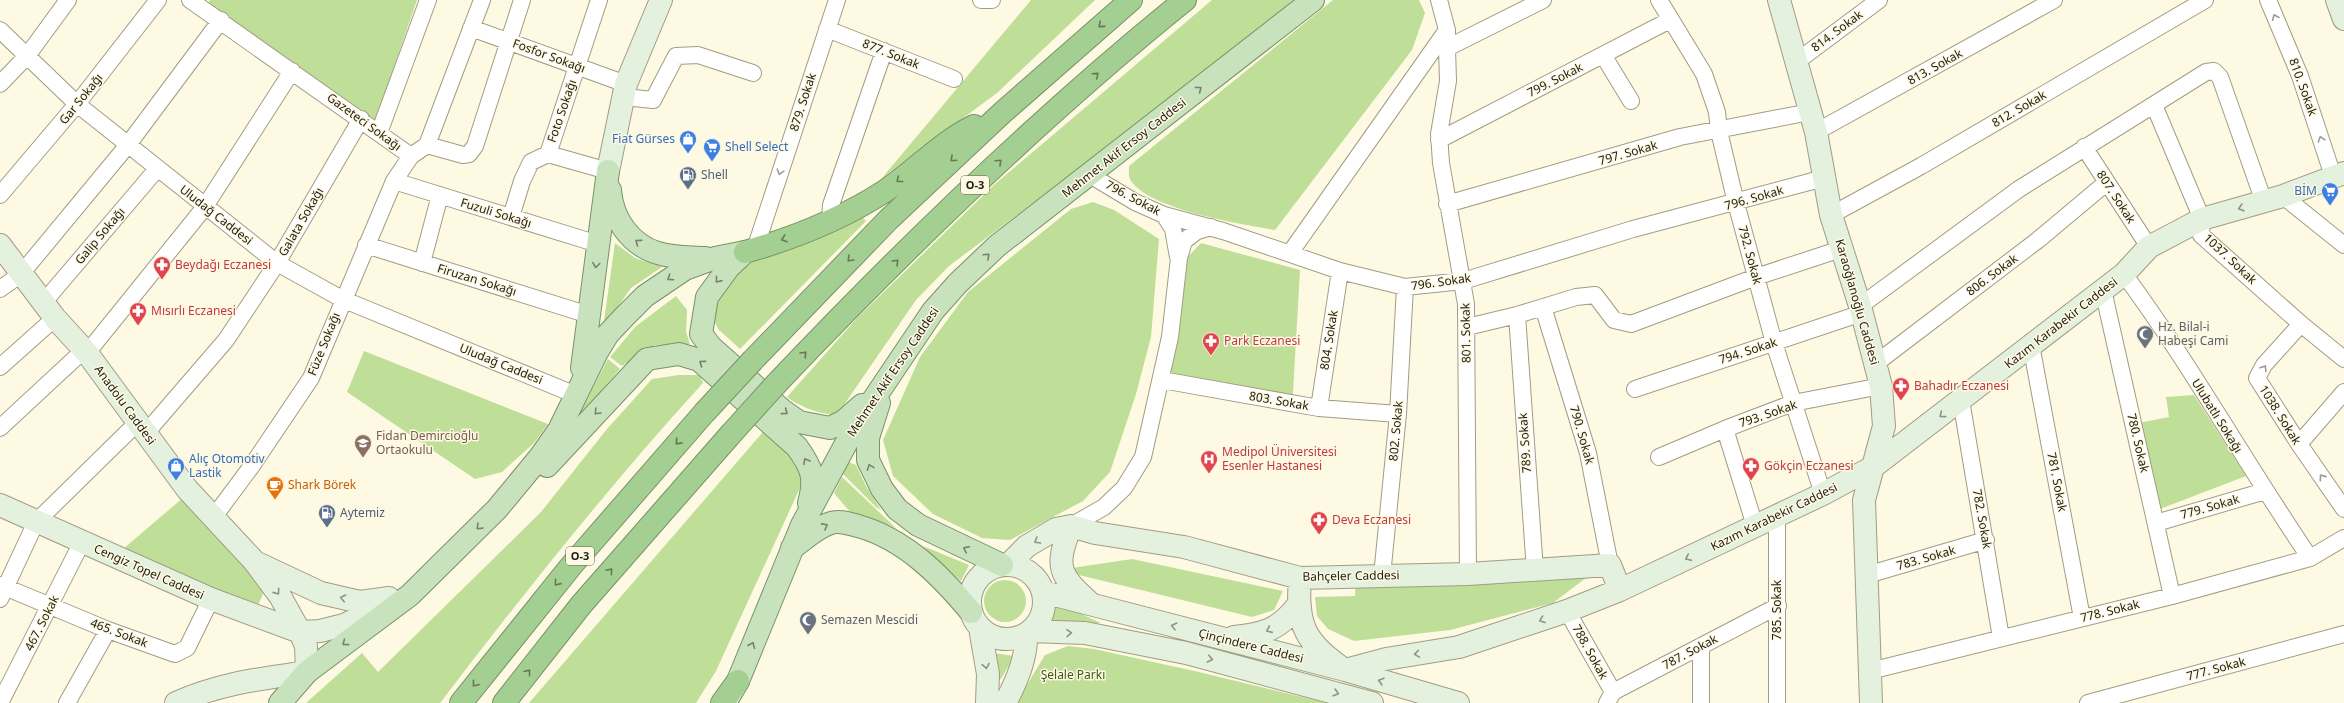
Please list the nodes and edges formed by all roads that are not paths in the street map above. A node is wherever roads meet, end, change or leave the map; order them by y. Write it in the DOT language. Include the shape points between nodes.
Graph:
graph roads {
  1 [pos="68,0"];
  2 [pos="158,0"];
  3 [pos="190,0"];
  4 [pos="428,0"];
  5 [pos="482,0"];
  6 [pos="522,0"];
  7 [pos="599,0"];
  8 [pos="661,0"];
  9 [pos="837,0"];
  10 [pos="981,0"];
  11 [pos="992,0"];
  12 [pos="1131,0"];
  13 [pos="1185,0"];
  14 [pos="1313,0"];
  15 [pos="1439,0"];
  16 [pos="1543,0"];
  17 [pos="1659,0"];
  18 [pos="1779,0"];
  19 [pos="1878,0"];
  20 [pos="2054,0"];
  21 [pos="2205,0"];
  22 [pos="2268,0"];
  23 [pos="2337,0"];
  24 [pos="2344,19"];
  25 [pos="221,20"];
  26 [pos="1670,20"];
  27 [pos="471,28"];
  28 [pos="827,29"];
  29 [pos="0,30"];
  30 [pos="1447,30"];
  31 [pos="508,41"];
  32 [pos="1448,48"];
  33 [pos="884,50"];
  34 [pos="1603,55"];
  35 [pos="27,56"];
  36 [pos="1796,62"];
  37 [pos="578,67"];
  38 [pos="292,70"];
  39 [pos="753,73"];
  40 [pos="954,79"];
  41 [pos="0,84"];
  42 [pos="625,90"];
  43 [pos="1631,101"];
  44 [pos="77,104"];
  45 [pos="2154,106"];
  46 [pos="1002,113"];
  47 [pos="361,119"];
  48 [pos="1813,122"];
  49 [pos="1719,131"];
  50 [pos="379,133"];
  51 [pos="1439,140"];
  52 [pos="427,145"];
  53 [pos="127,146"];
  54 [pos="2084,147"];
  55 [pos="548,154"];
  56 [pos="412,156"];
  57 [pos="157,169"];
  58 [pos="608,171"];
  59 [pos="1090,174"];
  60 [pos="2339,174"];
  61 [pos="1824,178"];
  62 [pos="394,181"];
  63 [pos="2106,183"];
  64 [pos="0,195"];
  65 [pos="440,195"];
  66 [pos="2273,199"];
  67 [pos="1736,203"];
  68 [pos="1447,204"];
  69 [pos="205,207"];
  70 [pos="1164,215"];
  71 [pos="1831,215"];
  72 [pos="511,217"];
  73 [pos="2202,219"];
  74 [pos="830,222"];
  75 [pos="1210,227"];
  76 [pos="598,244"];
  77 [pos="0,245"];
  78 [pos="366,245"];
  79 [pos="2344,245"];
  80 [pos="2149,247"];
  81 [pos="1841,249"];
  82 [pos="750,251"];
  83 [pos="1290,254"];
  84 [pos="715,258"];
  85 [pos="1179,258"];
  86 [pos="277,263"];
  87 [pos="422,263"];
  88 [pos="1340,271"];
  89 [pos="21,274"];
  90 [pos="2124,274"];
  91 [pos="1756,277"];
  92 [pos="1463,281"];
  93 [pos="1405,287"];
  94 [pos="0,289"];
  95 [pos="2103,290"];
  96 [pos="342,299"];
  97 [pos="1543,307"];
  98 [pos="1861,309"];
  99 [pos="49,311"];
  100 [pos="589,315"];
  101 [pos="1517,315"];
  102 [pos="2301,324"];
  103 [pos="1467,327"];
  104 [pos="1774,343"];
  105 [pos="2031,345"];
  106 [pos="85,352"];
  107 [pos="2344,359"];
  108 [pos="1875,364"];
  109 [pos="0,367"];
  110 [pos="1162,380"];
  111 [pos="885,384"];
  112 [pos="1881,386"];
  113 [pos="1635,389"];
  114 [pos="2344,392"];
  115 [pos="576,395"];
  116 [pos="1962,400"];
  117 [pos="1793,404"];
  118 [pos="1319,408"];
  119 [pos="1398,414"];
  120 [pos="0,428"];
  121 [pos="141,428"];
  122 [pos="1726,429"];
  123 [pos="2299,444"];
  124 [pos="1660,457"];
  125 [pos="1873,467"];
  126 [pos="2265,492"];
  127 [pos="1823,494"];
  128 [pos="0,505"];
  129 [pos="497,509"];
  130 [pos="2344,509"];
  131 [pos="1777,517"];
  132 [pos="213,518"];
  133 [pos="36,522"];
  134 [pos="2156,522"];
  135 [pos="802,525"];
  136 [pos="1071,526"];
  137 [pos="1755,526"];
  138 [pos="2344,538"];
  139 [pos="1986,540"];
  140 [pos="82,542"];
  141 [pos="792,548"];
  142 [pos="2310,558"];
  143 [pos="254,561"];
  144 [pos="1005,565"];
  145 [pos="1610,565"];
  146 [pos="1535,571"];
  147 [pos="1468,574"];
  148 [pos="1867,575"];
  149 [pos="1382,576"];
  150 [pos="1300,578"];
  151 [pos="1042,589"];
  152 [pos="2,590"];
  153 [pos="1620,590"];
  154 [pos="410,595"];
  155 [pos="2172,596"];
  156 [pos="211,599"];
  157 [pos="1298,605"];
  158 [pos="51,606"];
  159 [pos="1094,606"];
  160 [pos="1778,606"];
  161 [pos="1568,611"];
  162 [pos="2082,618"];
  163 [pos="976,620"];
  164 [pos="108,630"];
  165 [pos="300,632"];
  166 [pos="1028,633"];
  167 [pos="2344,634"];
  168 [pos="1225,638"];
  169 [pos="2001,638"];
  170 [pos="1702,646"];
  171 [pos="1344,670"];
  172 [pos="1870,671"];
  173 [pos="307,672"];
  174 [pos="257,680"];
  175 [pos="738,681"];
  176 [pos="1610,698"];
  177 [pos="0,703"];
  178 [pos="68,703"];
  179 [pos="176,703"];
  180 [pos="274,703"];
  181 [pos="280,703"];
  182 [pos="461,703"];
  183 [pos="504,703"];
  184 [pos="722,703"];
  185 [pos="726,703"];
  186 [pos="987,703"];
  187 [pos="1005,703"];
  188 [pos="1372,703"];
  189 [pos="1458,703"];
  190 [pos="1701,703"];
  191 [pos="1777,703"];
  192 [pos="1871,703"];
  193 [pos="2088,703"];
  1 -- 35 [label="street"];
  2 -- 44 [label="street, Gar Sokağı"];
  3 -- 25 [label="street, Gazeteci Sokağı"];
  4 -- 50 [label="street"];
  5 -- 27 [label="street"];
  6 -- 31 [label="street"];
  7 -- 37 [label="street, Foto Sokağı"];
  8 -- 42 [label="main road"];
  9 -- 28 [label="street, 879. Sokak"];
  10 -- 11 [label="street"];
  12 -- 46 [label="highway, O-3, one-way"];
  183 -- 13 [label="highway, O-3, one-way, bridge" via="581,605 777,383 934,224 1023,139 1127,47"];
  59 -- 14 [label="main road, Mehmet Akif Ersoy Caddesi, one-way"];
  15 -- 30 [label="street, 801. Sokak"];
  16 -- 32 [label="street"];
  17 -- 26 [label="street, 792. Sokak"];
  18 -- 36 [label="main road, Karaoğlanoğlu Caddesi"];
  19 -- 36 [label="street, 814. Sokak"];
  20 -- 48 [label="street, 813. Sokak"];
  21 -- 71 [label="street, 812. Sokak" via="1921,166"];
  60 -- 22 [label="street, 810. Sokak, one-way"];
  23 -- 24 [label="main road"];
  25 -- 38 [label="street, Gazeteci Sokağı"];
  25 -- 53 [label="street"];
  26 -- 34 [label="street, 799. Sokak"];
  26 -- 49 [label="street, 792. Sokak" via="1704,74 1717,112"];
  27 -- 31 [label="street, Fosfor Sokağı"];
  27 -- 52 [label="street"];
  28 -- 33 [label="street, 877. Sokak"];
  28 -- 82 [label="street, 879. Sokak, one-way"];
  29 -- 35 [label="street, Uludağ Caddesi"];
  30 -- 32 [label="street, 801. Sokak"];
  30 -- 83 [label="street"];
  31 -- 37 [label="street, Fosfor Sokağı"];
  31 -- 52 [label="street" via="475,146 469,154 463,156"];
  32 -- 51 [label="street, 801. Sokak" via="1448,81"];
  33 -- 40 [label="street, 877. Sokak"];
  33 -- 74 [label="street" via="831,205"];
  34 -- 43 [label="street"];
  34 -- 51 [label="street, 799. Sokak"];
  35 -- 41 [label="street"];
  35 -- 44 [label="street, Uludağ Caddesi"];
  36 -- 48 [label="main road, Karaoğlanoğlu Caddesi"];
  37 -- 42 [label="street, Fosfor Sokağı"];
  37 -- 55 [label="street, Foto Sokağı"];
  38 -- 47 [label="street, Gazeteci Sokağı"];
  38 -- 69 [label="street"];
  39 -- 42 [label="street, Fosfor Sokağı" via="698,55 676,56 653,100"];
  42 -- 58 [label="main road"];
  44 -- 53 [label="street, Uludağ Caddesi"];
  44 -- 64 [label="street, Gar Sokağı"];
  45 -- 54 [label="street, 794. Sokak"];
  45 -- 66 [label="street, 794. Sokak" via="2206,72 2214,71 2220,77"];
  45 -- 73 [label="street, 1037. Sokak"];
  46 -- 74 [label="highway, one-way" via="962,132 886,190"];
  46 -- 182 [label="highway, O-3, one-way, bridge" via="888,220 704,413 571,566"];
  47 -- 50 [label="street, Gazeteci Sokağı"];
  47 -- 86 [label="street, Galata Sokağı"];
  48 -- 49 [label="street, 797. Sokak"];
  48 -- 61 [label="main road, Karaoğlanoğlu Caddesi"];
  49 -- 67 [label="street, 792. Sokak"];
  49 -- 68 [label="street, 797. Sokak" via="1680,137"];
  50 -- 56 [label="street, Gazeteci Sokağı"];
  51 -- 68 [label="street, 801. Sokak"];
  52 -- 56 [label="street, Gazeteci Sokağı"];
  53 -- 57 [label="street, Uludağ Caddesi"];
  53 -- 89 [label="street"];
  54 -- 63 [label="street, 807. Sokak"];
  54 -- 98 [label="street, 794. Sokak" via="2019,189"];
  55 -- 58 [label="street"];
  55 -- 72 [label="street" via="531,162"];
  56 -- 62 [label="street, Füze Sokağı"];
  57 -- 69 [label="street, Uludağ Caddesi"];
  57 -- 99 [label="street, Galip Sokağı"];
  58 -- 76 [label="main road"];
  84 -- 58 [label="main road, one-way" via="657,253 627,234 611,206"];
  59 -- 70 [label="street, 796. Sokak" via="1135,202"];
  111 -- 59 [label="main road, Mehmet Akif Ersoy Caddesi, one-way" via="933,311 958,283 997,246"];
  60 -- 66 [label="main road, Kazım Karabekir Caddesi"];
  61 -- 67 [label="street, 796. Sokak"];
  61 -- 71 [label="main road, Karaoğlanoğlu Caddesi"];
  62 -- 65 [label="street, Fuzuli Sokağı"];
  62 -- 78 [label="street, Füze Sokağı"];
  63 -- 80 [label="street, 807. Sokak"];
  63 -- 108 [label="street, 806. Sokak" via="2038,240"];
  65 -- 72 [label="street, Fuzuli Sokağı"];
  65 -- 87 [label="street"];
  66 -- 73 [label="main road, Kazım Karabekir Caddesi, one-way"];
  66 -- 79 [label="street"];
  67 -- 91 [label="street, 792. Sokak"];
  67 -- 92 [label="street, 796. Sokak" via="1633,229"];
  68 -- 92 [label="street, 801. Sokak"];
  69 -- 86 [label="street, Uludağ Caddesi"];
  69 -- 106 [label="street"];
  70 -- 75 [label="street, 796. Sokak"];
  70 -- 85 [label="street" via="1172,230"];
  71 -- 81 [label="main road, Karaoğlanoğlu Caddesi"];
  72 -- 76 [label="street, Fuzuli Sokağı"];
  73 -- 80 [label="main road, Kazım Karabekir Caddesi"];
  73 -- 102 [label="street, 1037. Sokak" via="2201,235"];
  74 -- 82 [label="highway, one-way"];
  75 -- 83 [label="street, 796. Sokak"];
  75 -- 85 [label="street" via="1197,231 1184,241"];
  76 -- 100 [label="main road, one-way"];
  77 -- 89 [label="main road, Anadolu Caddesi"];
  78 -- 87 [label="street, Firuzan Sokağı"];
  78 -- 96 [label="street, Füze Sokağı"];
  80 -- 90 [label="main road, Kazım Karabekir Caddesi"];
  81 -- 91 [label="street"];
  81 -- 98 [label="main road, Karaoğlanoğlu Caddesi"];
  82 -- 84 [label="main road"];
  82 -- 111 [label="main road, one-way" via="729,267 707,297 701,334 711,347 782,410 800,422 812,426 830,428 844,421"];
  83 -- 88 [label="street, 796. Sokak"];
  84 -- 115 [label="main road, one-way" via="669,278 624,316 608,334"];
  85 -- 110 [label="street" via="1170,338"];
  86 -- 96 [label="street, Uludağ Caddesi"];
  86 -- 121 [label="street, Galata Sokağı" via="226,340"];
  87 -- 100 [label="street, Firuzan Sokağı"];
  88 -- 93 [label="street, 796. Sokak"];
  88 -- 118 [label="street, 804. Sokak"];
  89 -- 94 [label="street"];
  89 -- 99 [label="main road, Anadolu Caddesi"];
  90 -- 95 [label="main road, Kazım Karabekir Caddesi"];
  90 -- 126 [label="street, Ulubatlı Sokağı" via="2149,308"];
  91 -- 97 [label="street" via="1631,324 1614,320 1595,295 1576,297"];
  91 -- 104 [label="street, 792. Sokak"];
  92 -- 93 [label="street, 796. Sokak"];
  92 -- 103 [label="street, 801. Sokak"];
  93 -- 119 [label="street, 802. Sokak"];
  95 -- 105 [label="main road, Kazım Karabekir Caddesi"];
  95 -- 134 [label="street, 780. Sokak"];
  96 -- 115 [label="street, Uludağ Caddesi"];
  96 -- 132 [label="street, Füze Sokağı" via="311,378"];
  97 -- 101 [label="street"];
  97 -- 145 [label="street, 790. Sokak" via="1588,453"];
  98 -- 104 [label="street, 794. Sokak"];
  98 -- 108 [label="main road, Karaoğlanoğlu Caddesi"];
  99 -- 106 [label="main road, Anadolu Caddesi"];
  99 -- 109 [label="street, Galip Sokağı"];
  100 -- 115 [label="main road"];
  101 -- 103 [label="street"];
  101 -- 146 [label="street, 789. Sokak"];
  102 -- 107 [label="street, 1037. Sokak"];
  123 -- 102 [label="street, 1038. Sokak, one-way" via="2257,378 2264,365"];
  103 -- 147 [label="street, 801. Sokak"];
  104 -- 113 [label="street, 794. Sokak"];
  104 -- 117 [label="street, 792. Sokak"];
  105 -- 116 [label="main road, Kazım Karabekir Caddesi"];
  105 -- 162 [label="street, 781. Sokak"];
  106 -- 120 [label="street"];
  106 -- 121 [label="main road, Anadolu Caddesi"];
  108 -- 112 [label="main road, Karaoğlanoğlu Caddesi"];
  110 -- 118 [label="street, 803. Sokak"];
  110 -- 136 [label="street" via="1143,457 1124,488 1104,507"];
  111 -- 135 [label="main road, Mehmet Akif Ersoy Caddesi" via="855,427"];
  144 -- 111 [label="main road, one-way" via="918,525 897,509 882,489 868,460 868,438"];
  112 -- 117 [label="street, 793. Sokak"];
  112 -- 125 [label="main road, Karaoğlanoğlu Caddesi" via="1884,426"];
  114 -- 123 [label="street"];
  115 -- 129 [label="main road" via="548,446"];
  116 -- 125 [label="main road, Kazım Karabekir Caddesi, one-way"];
  116 -- 139 [label="street, 782. Sokak"];
  117 -- 122 [label="street, 793. Sokak"];
  117 -- 127 [label="street, 792. Sokak"];
  118 -- 119 [label="street, 803. Sokak"];
  119 -- 149 [label="street, 802. Sokak"];
  121 -- 132 [label="main road, Anadolu Caddesi" via="187,489"];
  121 -- 133 [label="street, Galata Sokağı"];
  122 -- 124 [label="street, 793. Sokak"];
  122 -- 137 [label="street"];
  130 -- 123 [label="street, 1038. Sokak, one-way"];
  125 -- 127 [label="main road, Kazım Karabekir Caddesi"];
  125 -- 148 [label="main road, Karaoğlanoğlu Caddesi" via="1864,500"];
  126 -- 134 [label="street, 779. Sokak"];
  126 -- 142 [label="street, Ulubatlı Sokağı"];
  127 -- 131 [label="main road, Kazım Karabekir Caddesi"];
  128 -- 133 [label="main road, Cengiz Topel Caddesi"];
  135 -- 129 [label="main road, one-way" via="813,487 812,473 807,461 797,448 699,360 679,354 647,359 527,487"];
  129 -- 154 [label="main road, one-way"];
  131 -- 137 [label="main road, Kazım Karabekir Caddesi"];
  131 -- 160 [label="street, 785. Sokak"];
  132 -- 143 [label="main road, Anadolu Caddesi"];
  133 -- 140 [label="main road, Cengiz Topel Caddesi"];
  133 -- 152 [label="street"];
  134 -- 155 [label="street, 780. Sokak"];
  135 -- 141 [label="main road, Mehmet Akif Ersoy Caddesi"];
  136 -- 144 [label="main road, one-way" via="1056,529 1027,546"];
  136 -- 150 [label="main road, Bahçeler Caddesi" via="1095,533 1184,547"];
  136 -- 151 [label="main road"];
  136 -- 159 [label="main road" via="1062,549 1062,571 1070,584"];
  137 -- 153 [label="main road, Kazım Karabekir Caddesi, one-way"];
  138 -- 142 [label="street, 778. Sokak"];
  139 -- 148 [label="street, 783. Sokak"];
  139 -- 169 [label="street, 782. Sokak"];
  140 -- 156 [label="main road, Cengiz Topel Caddesi"];
  140 -- 158 [label="street, 467. Sokak"];
  141 -- 163 [label="main road, one-way" via="832,523 848,523 876,531 904,547 937,574"];
  175 -- 141 [label="main road, Mehmet Akif Ersoy Caddesi, one-way"];
  142 -- 155 [label="street, 778. Sokak"];
  154 -- 143 [label="main road, one-way" via="360,602 321,593"];
  143 -- 165 [label="main road, one-way" via="280,596"];
  144 -- 151 [label="main road" via="1018,566 1034,575"];
  144 -- 163 [label="main road" via="984,572 976,581 971,592"];
  145 -- 146 [label="main road, Bahçeler Caddesi"];
  145 -- 153 [label="main road"];
  146 -- 147 [label="main road, Bahçeler Caddesi"];
  147 -- 149 [label="main road, Bahçeler Caddesi"];
  148 -- 172 [label="main road, Karaoğlanoğlu Caddesi"];
  149 -- 150 [label="main road, Bahçeler Caddesi"];
  150 -- 157 [label="main road"];
  151 -- 159 [label="main road, Çinçindere Caddesi"];
  151 -- 166 [label="main road" via="1045,607 1041,619"];
  152 -- 158 [label="street, 465. Sokak"];
  153 -- 161 [label="main road, Kazım Karabekir Caddesi"];
  154 -- 165 [label="main road" via="344,625 320,631"];
  154 -- 173 [label="main road, one-way"];
  155 -- 162 [label="street, 778. Sokak"];
  156 -- 164 [label="street, 465. Sokak" via="187,648 175,654"];
  156 -- 165 [label="main road, Cengiz Topel Caddesi"];
  157 -- 168 [label="main road, one-way" via="1286,620 1269,631"];
  157 -- 171 [label="main road" via="1302,625 1313,643 1326,657"];
  158 -- 164 [label="street, 465. Sokak"];
  158 -- 177 [label="street, 467. Sokak"];
  168 -- 159 [label="main road, Çinçindere Caddesi, one-way"];
  160 -- 170 [label="street, 787. Sokak"];
  160 -- 191 [label="street, 785. Sokak"];
  161 -- 171 [label="main road, Kazım Karabekir Caddesi, one-way" via="1460,647 1386,659"];
  161 -- 176 [label="street, 788. Sokak"];
  162 -- 169 [label="street, 778. Sokak"];
  163 -- 166 [label="main road" via="999,639 1016,639"];
  163 -- 186 [label="main road, one-way" via="988,674"];
  164 -- 178 [label="street"];
  165 -- 173 [label="main road" via="306,646"];
  166 -- 187 [label="main road" via="1027,648 1014,686"];
  166 -- 188 [label="main road, Çinçindere Caddesi, one-way" via="1085,633 1186,653"];
  167 -- 193 [label="street, 777. Sokak"];
  168 -- 171 [label="main road, Çinçindere Caddesi"];
  169 -- 172 [label="street, 778. Sokak"];
  170 -- 176 [label="street, 787. Sokak"];
  170 -- 190 [label="street"];
  189 -- 171 [label="main road, Çinçindere Caddesi, one-way"];
  172 -- 192 [label="main road, Karaoğlanoğlu Caddesi"];
  173 -- 174 [label="main road"];
  173 -- 181 [label="main road"];
  174 -- 179 [label="main road" via="236,682"];
  174 -- 180 [label="main road" via="265,686"];
  175 -- 184 [label="highway"];
  175 -- 185 [label="main road, Mehmet Akif Ersoy Caddesi"];
}
